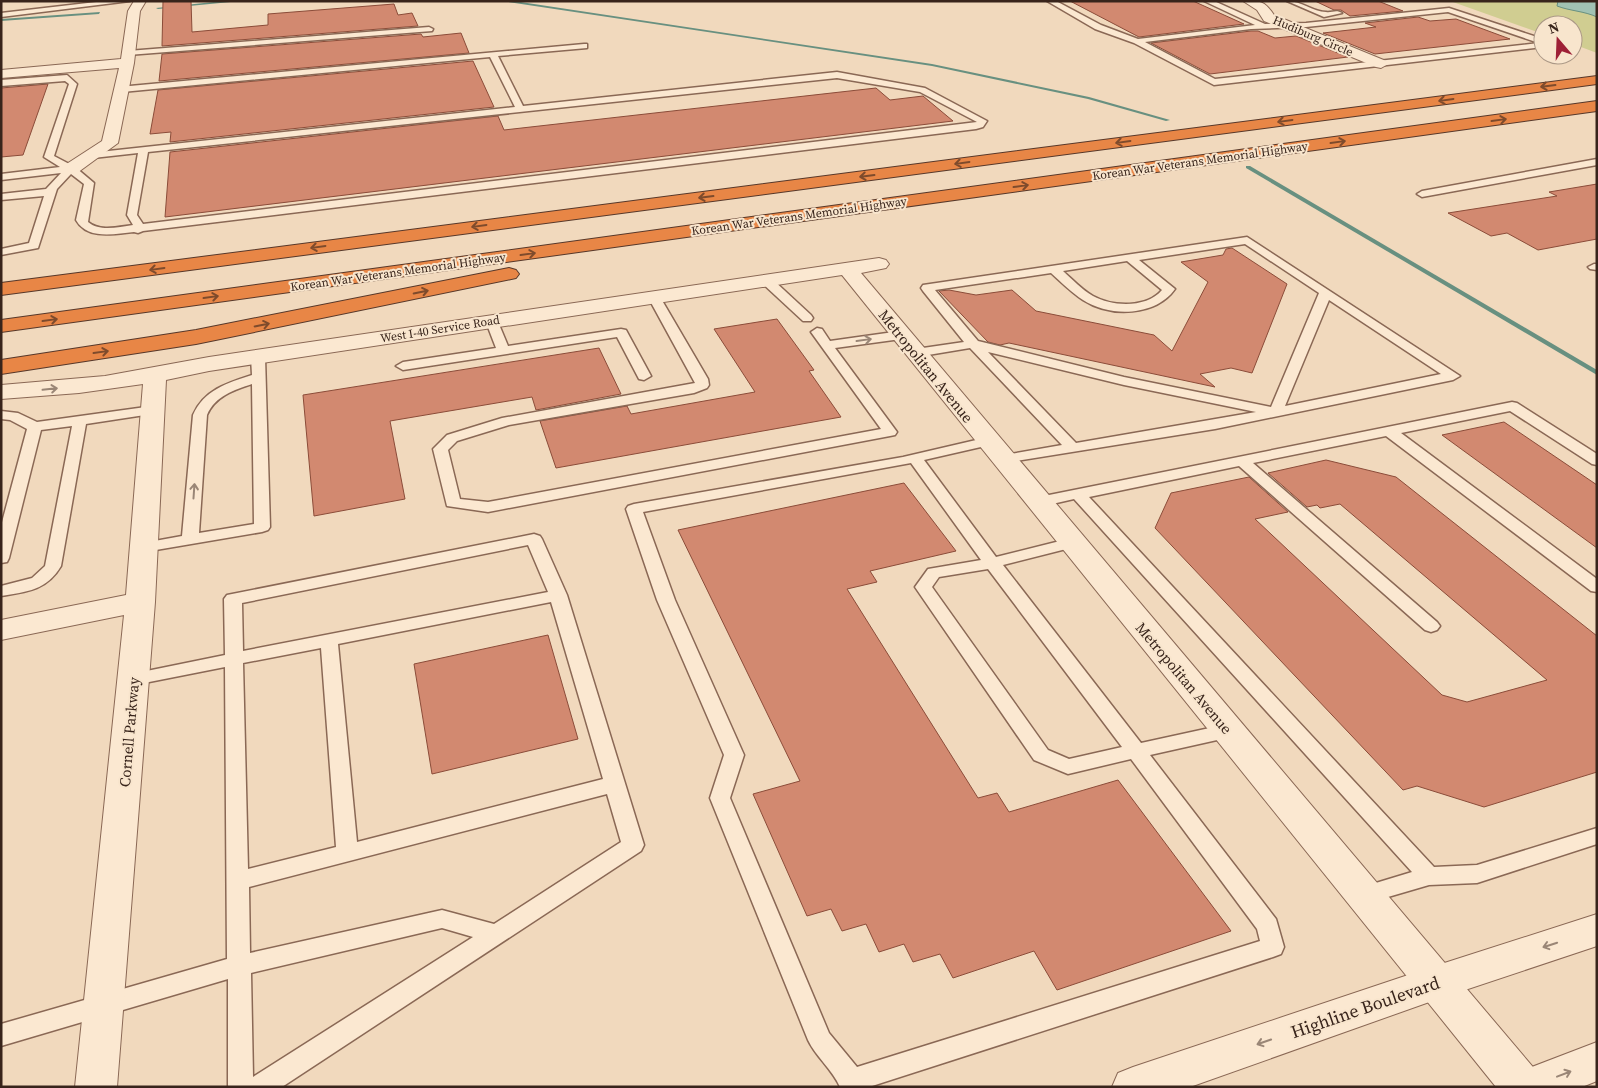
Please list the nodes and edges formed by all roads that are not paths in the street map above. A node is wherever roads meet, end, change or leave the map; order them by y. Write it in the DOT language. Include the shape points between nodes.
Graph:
graph roads {
  1 [pos="34,1"];
  2 [pos="127,1"];
  3 [pos="140,1"];
  4 [pos="1050,1"];
  5 [pos="1207,1"];
  6 [pos="1249,1"];
  7 [pos="1290,1"];
  8 [pos="1424,4"];
  9 [pos="29,12"];
  10 [pos="1,15"];
  11 [pos="1286,25"];
  12 [pos="1265,26"];
  13 [pos="429,29"];
  14 [pos="1533,40"];
  15 [pos="1137,41"];
  16 [pos="1533,45"];
  17 [pos="584,46"];
  18 [pos="493,54"];
  19 [pos="128,58"];
  20 [pos="1382,64"];
  21 [pos="1,74"];
  22 [pos="1597,80"];
  23 [pos="1,83"];
  24 [pos="122,89"];
  25 [pos="1597,106"];
  26 [pos="520,108"];
  27 [pos="144,149"];
  28 [pos="93,155"];
  29 [pos="1594,165"];
  30 [pos="71,169"];
  31 [pos="1,177"];
  32 [pos="50,192"];
  33 [pos="1422,194"];
  34 [pos="1,197"];
  35 [pos="799,216"];
  36 [pos="138,230"];
  37 [pos="1,252"];
  38 [pos="1129,257"];
  39 [pos="879,264"];
  40 [pos="1052,268"];
  41 [pos="846,269"];
  42 [pos="767,281"];
  43 [pos="1,289"];
  44 [pos="1326,292"];
  45 [pos="654,298"];
  46 [pos="807,318"];
  47 [pos="492,322"];
  48 [pos="1,326"];
  49 [pos="817,332"];
  50 [pos="909,344"];
  51 [pos="973,344"];
  52 [pos="828,345"];
  53 [pos="503,350"];
  54 [pos="403,366"];
  55 [pos="1,367"];
  56 [pos="258,367"];
  57 [pos="155,376"];
  58 [pos="644,376"];
  59 [pos="1,392"];
  60 [pos="153,410"];
  61 [pos="1276,412"];
  62 [pos="1,415"];
  63 [pos="80,420"];
  64 [pos="35,427"];
  65 [pos="1389,431"];
  66 [pos="1073,448"];
  67 [pos="996,450"];
  68 [pos="915,458"];
  69 [pos="1597,460"];
  70 [pos="1242,461"];
  71 [pos="1078,494"];
  72 [pos="1039,502"];
  73 [pos="190,539"];
  74 [pos="1072,543"];
  75 [pos="144,547"];
  76 [pos="1,558"];
  77 [pos="992,563"];
  78 [pos="1597,587"];
  79 [pos="1,591"];
  80 [pos="558,595"];
  81 [pos="140,602"];
  82 [pos="1431,626"];
  83 [pos="1,630"];
  84 [pos="329,641"];
  85 [pos="233,660"];
  86 [pos="134,679"];
  87 [pos="1228,730"];
  88 [pos="1136,751"];
  89 [pos="615,784"];
  90 [pos="1597,836"];
  91 [pos="347,853"];
  92 [pos="1429,876"];
  93 [pos="237,881"];
  94 [pos="1364,895"];
  95 [pos="1597,930"];
  96 [pos="497,934"];
  97 [pos="239,966"];
  98 [pos="1435,983"];
  99 [pos="104,1004"];
  100 [pos="1,1035"];
  101 [pos="1597,1062"];
  102 [pos="852,1084"];
  103 [pos="96,1087"];
  104 [pos="241,1087"];
  105 [pos="260,1087"];
  106 [pos="1133,1087"];
  107 [pos="1523,1087"];
  108 [pos="1531,1087"];
  1 -- 9 [label="lane"];
  2 -- 9 [label="lane"];
  3 -- 19 [label="street" via="134,11"];
  4 -- 15 [label="lane" via="1098,27"];
  5 -- 12 [label="lane"];
  6 -- 11 [label="street, Hudiburg Circle" via="1262,7 1269,18"];
  7 -- 8 [label="lane" via="1324,15"];
  9 -- 10 [label="lane"];
  11 -- 12 [label="lane"];
  11 -- 14 [label="lane" via="1451,10"];
  11 -- 20 [label="street, Hudiburg Circle"];
  12 -- 15 [label="lane"];
  13 -- 19 [label="lane"];
  15 -- 20 [label="lane" via="1214,82"];
  16 -- 20 [label="lane"];
  17 -- 18 [label="lane"];
  18 -- 24 [label="lane"];
  18 -- 26 [label="lane"];
  19 -- 21 [label="street"];
  19 -- 24 [label="street"];
  22 -- 43 [label="highway, Korean War Veterans Memorial Highway, one-way"];
  23 -- 30 [label="lane" via="68,78 73,84 49,157"];
  24 -- 28 [label="street" via="110,143"];
  35 -- 25 [label="highway, Korean War Veterans Memorial Highway, one-way"];
  26 -- 27 [label="lane"];
  26 -- 36 [label="lane" via="837,75 922,90 982,121 976,126"];
  27 -- 28 [label="lane"];
  27 -- 36 [label="lane" via="132,215 138,222"];
  28 -- 30 [label="street"];
  29 -- 33 [label="lane"];
  30 -- 31 [label="lane"];
  30 -- 32 [label="lane"];
  30 -- 36 [label="lane" via="89,183 81,220 83,225 99,231"];
  32 -- 34 [label="lane"];
  32 -- 37 [label="lane" via="34,246"];
  48 -- 35 [label="highway, Korean War Veterans Memorial Highway, one-way"];
  55 -- 35 [label="highway, one-way" via="250,327"];
  38 -- 40 [label="lane"];
  38 -- 40 [label="lane" via="1169,289 1165,297 1153,304 1134,308 1111,306 1090,299"];
  38 -- 44 [label="lane" via="1247,240"];
  39 -- 41 [label="street, West I-40 Service Road"];
  40 -- 51 [label="lane" via="927,288"];
  41 -- 42 [label="street, West I-40 Service Road"];
  41 -- 50 [label="street, Metropolitan Avenue"];
  42 -- 45 [label="street, West I-40 Service Road"];
  42 -- 46 [label="lane"];
  44 -- 61 [label="lane"];
  44 -- 61 [label="lane" via="1453,376"];
  45 -- 47 [label="street, West I-40 Service Road"];
  45 -- 52 [label="lane" via="702,386 507,422 452,438 440,449 453,503 488,507 890,432"];
  47 -- 53 [label="lane"];
  47 -- 56 [label="street, West I-40 Service Road"];
  49 -- 52 [label="lane"];
  50 -- 51 [label="lane"];
  52 -- 50 [label="lane, one-way"];
  50 -- 67 [label="street, Metropolitan Avenue"];
  51 -- 61 [label="lane" via="1212,401"];
  51 -- 66 [label="lane"];
  53 -- 54 [label="lane"];
  53 -- 58 [label="lane" via="621,333"];
  56 -- 57 [label="street, West I-40 Service Road" via="209,364"];
  73 -- 56 [label="lane, one-way" via="202,406"];
  56 -- 73 [label="lane" via="262,527"];
  59 -- 57 [label="street, West I-40 Service Road, one-way"];
  57 -- 60 [label="street, Cornell Parkway"];
  60 -- 63 [label="lane"];
  60 -- 75 [label="street, Cornell Parkway"];
  61 -- 66 [label="lane"];
  62 -- 64 [label="lane" via="13,416"];
  63 -- 64 [label="lane"];
  63 -- 79 [label="lane" via="53,566 43,580"];
  64 -- 76 [label="lane"];
  65 -- 69 [label="lane" via="1512,406"];
  65 -- 70 [label="lane"];
  65 -- 78 [label="lane"];
  66 -- 67 [label="lane"];
  67 -- 68 [label="lane"];
  67 -- 72 [label="street, Metropolitan Avenue"];
  68 -- 77 [label="lane"];
  68 -- 102 [label="lane" via="634,509 666,600 734,755 720,798 820,1040 846,1071"];
  70 -- 71 [label="lane"];
  70 -- 82 [label="lane"];
  71 -- 72 [label="lane"];
  71 -- 92 [label="lane"];
  72 -- 74 [label="street, Metropolitan Avenue"];
  73 -- 75 [label="lane"];
  74 -- 77 [label="lane"];
  74 -- 87 [label="street, Metropolitan Avenue"];
  75 -- 81 [label="street, Cornell Parkway"];
  77 -- 88 [label="lane"];
  77 -- 88 [label="lane" via="934,573 923,587 1041,755 1068,767"];
  80 -- 84 [label="lane"];
  80 -- 85 [label="lane" via="534,539 262,593 233,599"];
  80 -- 89 [label="lane"];
  81 -- 83 [label="street"];
  81 -- 86 [label="street, Cornell Parkway"];
  84 -- 85 [label="lane"];
  84 -- 91 [label="lane"];
  85 -- 86 [label="lane"];
  85 -- 93 [label="lane"];
  86 -- 99 [label="street, Cornell Parkway"];
  87 -- 88 [label="lane"];
  87 -- 94 [label="street, Metropolitan Avenue"];
  88 -- 102 [label="lane" via="1268,926 1273,947"];
  89 -- 91 [label="lane"];
  89 -- 96 [label="lane" via="633,845"];
  90 -- 92 [label="lane" via="1477,874"];
  91 -- 93 [label="lane"];
  92 -- 94 [label="lane"];
  93 -- 97 [label="lane"];
  94 -- 98 [label="street, Metropolitan Avenue"];
  95 -- 98 [label="street, Highline Boulevard, one-way"];
  96 -- 97 [label="lane" via="442,919"];
  96 -- 105 [label="lane"];
  97 -- 99 [label="lane"];
  97 -- 104 [label="lane"];
  98 -- 106 [label="street, Highline Boulevard, one-way"];
  98 -- 107 [label="street, Metropolitan Avenue"];
  99 -- 100 [label="lane"];
  99 -- 103 [label="street, Cornell Parkway"];
  108 -- 101 [label="street, one-way"];
}
